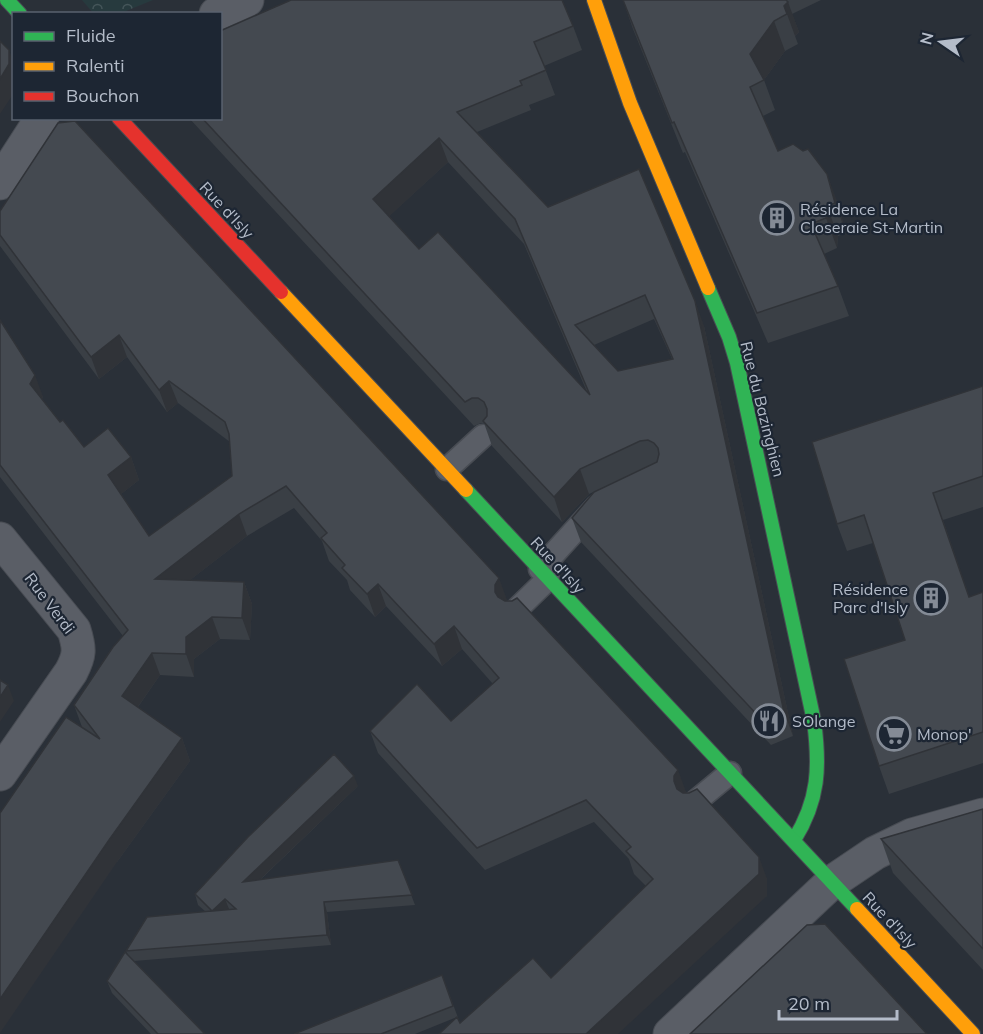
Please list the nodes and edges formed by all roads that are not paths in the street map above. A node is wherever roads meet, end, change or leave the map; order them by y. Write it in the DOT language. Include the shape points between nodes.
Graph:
graph roads {
  1 [pos="7,0"];
  2 [pos="247,0"];
  3 [pos="594,0"];
  4 [pos="18,12"];
  5 [pos="220,12"];
  6 [pos="41,120"];
  7 [pos="121,120"];
  8 [pos="0,183"];
  9 [pos="483,436"];
  10 [pos="447,469"];
  11 [pos="615,497"];
  12 [pos="0,539"];
  13 [pos="544,574"];
  14 [pos="516,610"];
  15 [pos="730,772"];
  16 [pos="0,774"];
  17 [pos="695,802"];
  18 [pos="983,815"];
  19 [pos="794,840"];
  20 [pos="832,882"];
  21 [pos="670,1034"];
  22 [pos="973,1034"];
  1 -- 4 [label="street"];
  2 -- 5 [label="street"];
  3 -- 19 [label="street, Rue du Bazinghien" via="630,103 729,337 747,404 818,752 818,773 809,813"];
  6 -- 8 [label="street"];
  7 -- 10 [label="street, Rue d'Isly"];
  9 -- 10 [label="lane"];
  10 -- 13 [label="street, Rue d'Isly"];
  11 -- 13 [label="lane" via="595,506"];
  12 -- 16 [label="street, Rue Verdi" via="74,630 78,644 78,658 71,672"];
  13 -- 14 [label="lane"];
  13 -- 15 [label="street, Rue d'Isly"];
  15 -- 17 [label="lane"];
  15 -- 19 [label="street, Rue d'Isly"];
  18 -- 20 [label="street" via="912,835 875,853"];
  19 -- 20 [label="street, Rue d'Isly"];
  20 -- 21 [label="street"];
  20 -- 22 [label="street, Rue d'Isly"];
}
